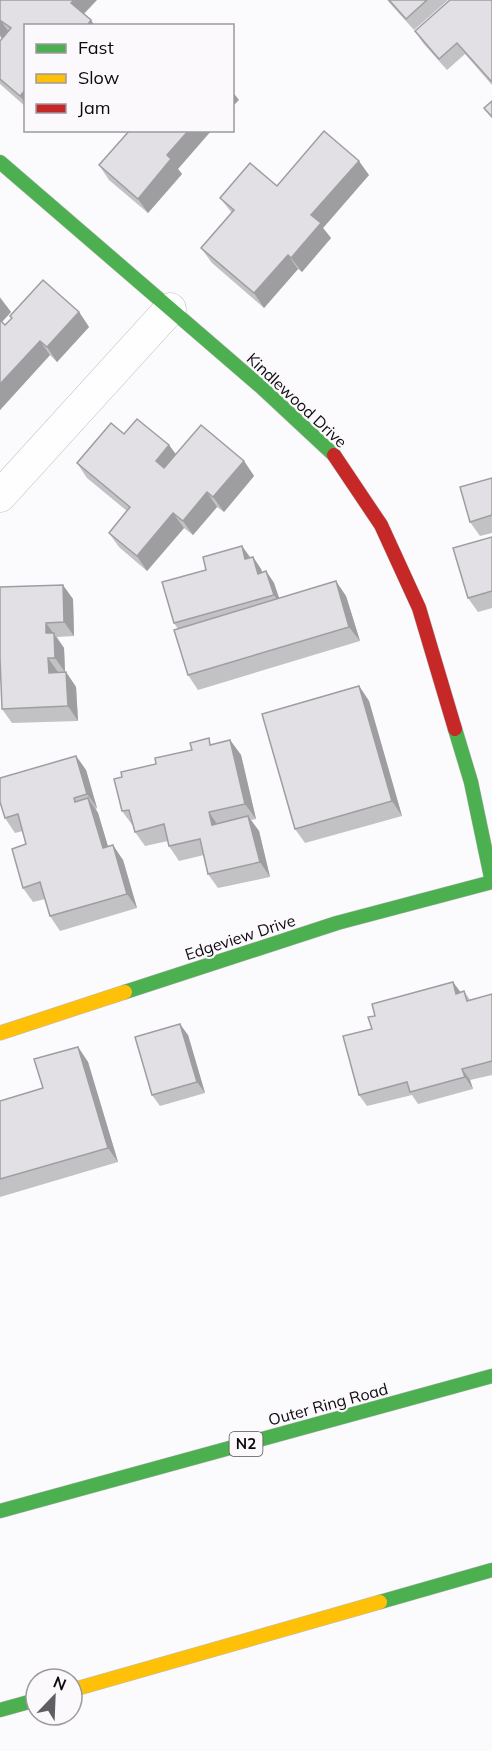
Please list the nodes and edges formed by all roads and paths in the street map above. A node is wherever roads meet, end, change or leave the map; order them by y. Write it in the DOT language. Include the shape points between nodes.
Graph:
graph roads {
  1 [pos="0,162"];
  2 [pos="170,309"];
  3 [pos="0,496"];
  4 [pos="492,882"];
  5 [pos="0,1033"];
  6 [pos="492,1376"];
  7 [pos="0,1511"];
  8 [pos="492,1570"];
  9 [pos="84,1687"];
  10 [pos="24,1703"];
  11 [pos="0,1710"];
  1 -- 2 [label="main road, Kindlewood Drive"];
  2 -- 3 [label="street"];
  2 -- 4 [label="main road, Kindlewood Drive" via="330,451 381,525 419,608 437,665 471,782"];
  4 -- 5 [label="main road, Edgeview Drive" via="337,923"];
  6 -- 7 [label="main road, Outer Ring Road / N2"];
  8 -- 9 [label="main road"];
  10 -- 11 [label="main road"];
}
